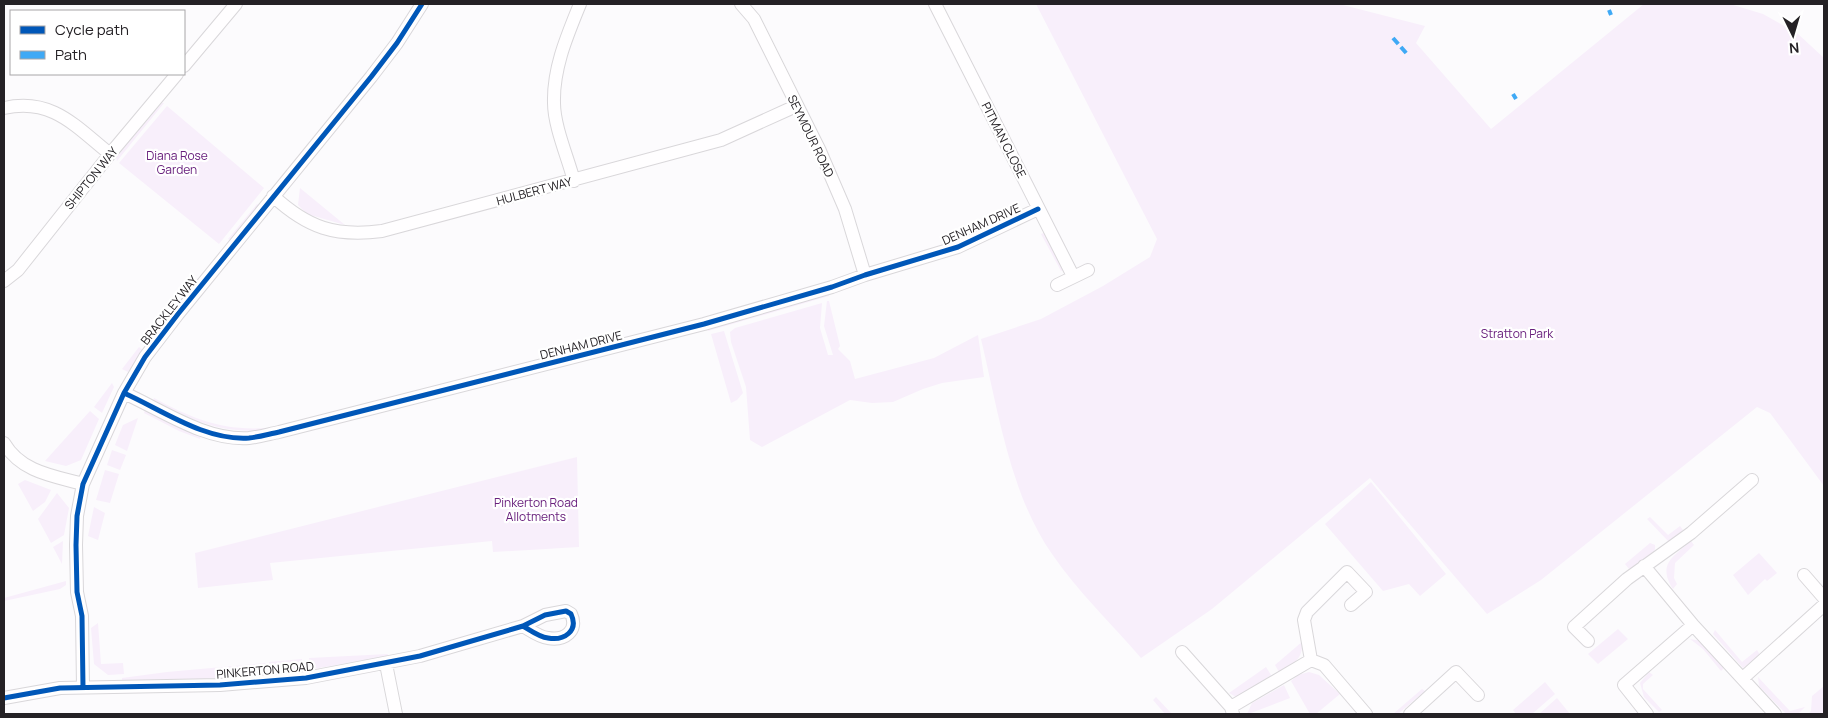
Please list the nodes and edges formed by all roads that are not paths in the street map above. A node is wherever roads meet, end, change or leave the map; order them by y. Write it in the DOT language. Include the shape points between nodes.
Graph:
graph roads {
  1 [pos="236,4"];
  2 [pos="422,4"];
  3 [pos="580,4"];
  4 [pos="741,4"];
  5 [pos="936,4"];
  6 [pos="185,65"];
  7 [pos="177,75"];
  8 [pos="796,106"];
  9 [pos="4,108"];
  10 [pos="110,154"];
  11 [pos="574,181"];
  12 [pos="273,196"];
  13 [pos="1038,209"];
  14 [pos="1088,270"];
  15 [pos="865,275"];
  16 [pos="1073,276"];
  17 [pos="4,281"];
  18 [pos="1057,285"];
  19 [pos="124,393"];
  20 [pos="4,443"];
  21 [pos="1752,480"];
  22 [pos="83,484"];
  23 [pos="1644,566"];
  24 [pos="1804,575"];
  25 [pos="1824,598"];
  26 [pos="1351,605"];
  27 [pos="1824,605"];
  28 [pos="1692,625"];
  29 [pos="523,626"];
  30 [pos="1588,641"];
  31 [pos="1182,652"];
  32 [pos="1311,660"];
  33 [pos="386,664"];
  34 [pos="1743,678"];
  35 [pos="84,687"];
  36 [pos="1478,695"];
  37 [pos="4,698"];
  38 [pos="1232,711"];
  39 [pos="396,714"];
  40 [pos="1366,714"];
  41 [pos="1410,714"];
  42 [pos="1647,714"];
  43 [pos="1775,714"];
  1 -- 6 [label="street"];
  2 -- 12 [label="street, BRACKLEY WAY" via="371,77"];
  3 -- 11 [label="street" via="554,77 554,105"];
  4 -- 8 [label="street, SEYMOUR ROAD" via="754,19"];
  5 -- 13 [label="street, PITMAN CLOSE"];
  7 -- 10 [label="street, SHIPTON WAY"];
  8 -- 11 [label="street, HULBERT WAY" via="721,140"];
  8 -- 15 [label="street, SEYMOUR ROAD" via="845,209"];
  9 -- 10 [label="street" via="35,106 64,116"];
  10 -- 17 [label="street, SHIPTON WAY" via="18,270"];
  11 -- 12 [label="street, HULBERT WAY" via="382,231 359,234 323,228"];
  12 -- 19 [label="street, BRACKLEY WAY" via="151,350"];
  13 -- 15 [label="street, DENHAM DRIVE" via="958,247"];
  13 -- 16 [label="street, PITMAN CLOSE"];
  14 -- 16 [label="street"];
  15 -- 19 [label="street, DENHAM DRIVE" via="704,324 249,438 214,433 161,413"];
  16 -- 18 [label="street"];
  19 -- 22 [label="street, BRACKLEY WAY"];
  20 -- 22 [label="street" via="10,454 24,465"];
  21 -- 23 [label="street" via="1691,533"];
  22 -- 35 [label="street, BRACKLEY WAY" via="76,546"];
  23 -- 28 [label="street"];
  23 -- 30 [label="street" via="1574,627"];
  24 -- 25 [label="street"];
  26 -- 32 [label="street" via="1366,592 1347,572 1307,612 1304,620"];
  27 -- 34 [label="street"];
  28 -- 34 [label="street"];
  28 -- 42 [label="street" via="1624,685"];
  29 -- 33 [label="street, PINKERTON ROAD"];
  31 -- 38 [label="street"];
  32 -- 38 [label="street"];
  32 -- 40 [label="street" via="1324,665"];
  33 -- 35 [label="street, PINKERTON ROAD" via="306,678 256,682"];
  33 -- 39 [label="street"];
  34 -- 43 [label="street"];
  35 -- 37 [label="street, PINKERTON ROAD"];
  36 -- 41 [label="street" via="1456,672"];
}
